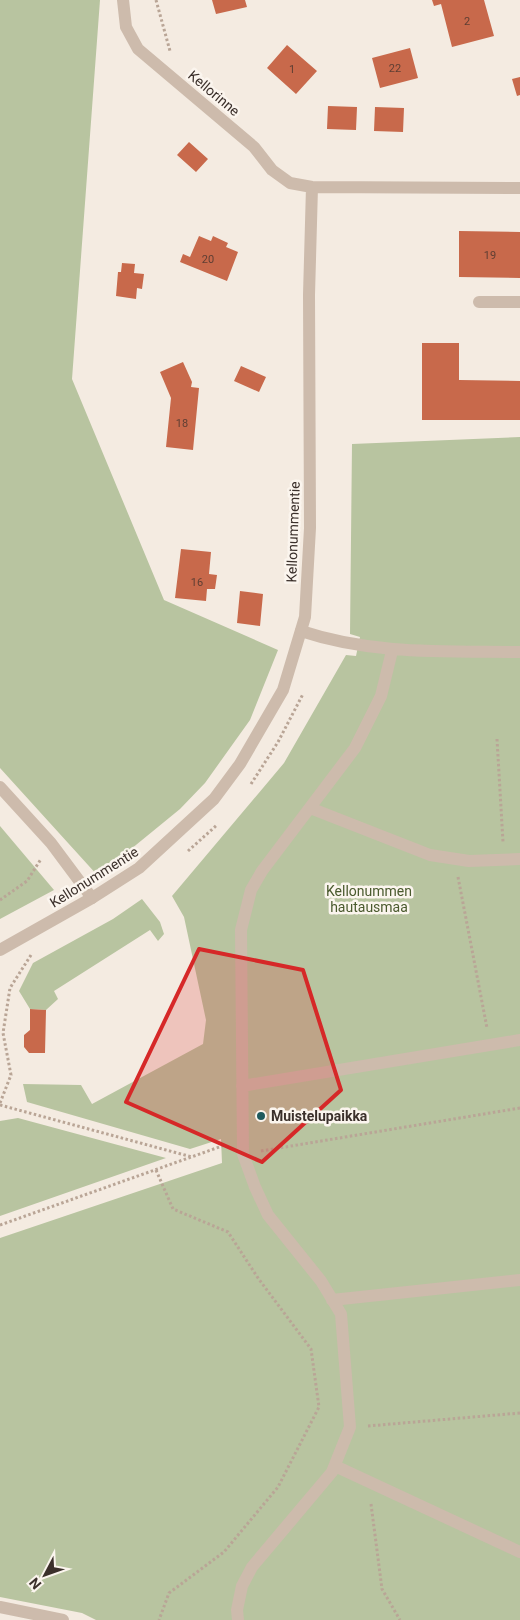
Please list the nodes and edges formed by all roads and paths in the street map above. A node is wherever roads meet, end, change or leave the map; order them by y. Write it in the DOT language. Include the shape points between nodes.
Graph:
graph roads {
  1 [pos="123,0"];
  2 [pos="156,0"];
  3 [pos="180,85"];
  4 [pos="312,187"];
  5 [pos="520,188"];
  6 [pos="479,302"];
  7 [pos="520,302"];
  8 [pos="301,631"];
  9 [pos="392,651"];
  10 [pos="520,652"];
  11 [pos="304,691"];
  12 [pos="497,739"];
  13 [pos="250,785"];
  14 [pos="0,787"];
  15 [pos="310,808"];
  16 [pos="221,820"];
  17 [pos="51,844"];
  18 [pos="181,858"];
  19 [pos="455,859"];
  20 [pos="520,859"];
  21 [pos="505,860"];
  22 [pos="92,898"];
  23 [pos="0,900"];
  24 [pos="0,950"];
  25 [pos="32,954"];
  26 [pos="2,1033"];
  27 [pos="520,1040"];
  28 [pos="490,1045"];
  29 [pos="242,1086"];
  30 [pos="0,1104"];
  31 [pos="520,1108"];
  32 [pos="243,1139"];
  33 [pos="243,1154"];
  34 [pos="192,1156"];
  35 [pos="156,1170"];
  36 [pos="0,1225"];
  37 [pos="520,1280"];
  38 [pos="332,1300"];
  39 [pos="520,1413"];
  40 [pos="350,1428"];
  41 [pos="335,1466"];
  42 [pos="368,1481"];
  43 [pos="520,1552"];
  44 [pos="0,1607"];
  45 [pos="63,1620"];
  46 [pos="159,1620"];
  47 [pos="238,1620"];
  48 [pos="400,1620"];
  1 -- 3 [label="street, Kellorinne" via="126,27 138,49"];
  2 -- 3 [label="path"];
  3 -- 4 [label="street, Kellorinne" via="254,147 272,170 290,183"];
  4 -- 5 [label="street"];
  4 -- 8 [label="street, Kellonummentie" via="310,528 305,617"];
  6 -- 7 [label="street"];
  8 -- 9 [label="street"];
  8 -- 22 [label="street, Kellonummentie" via="283,690 240,764 214,799 139,868"];
  9 -- 10 [label="street"];
  9 -- 15 [label="street" via="380,696 355,748"];
  11 -- 13 [label="path" via="278,742"];
  12 -- 21 [label="path"];
  14 -- 17 [label="street"];
  15 -- 19 [label="street" via="430,855"];
  15 -- 29 [label="street" via="262,871 251,890 245,911 241,930"];
  16 -- 18 [label="path"];
  17 -- 22 [label="street"];
  17 -- 23 [label="path" via="26,881"];
  19 -- 21 [label="street"];
  19 -- 28 [label="path"];
  20 -- 21 [label="street"];
  22 -- 24 [label="street, Kellonummentie"];
  25 -- 26 [label="path" via="10,988"];
  26 -- 30 [label="path" via="10,1074"];
  27 -- 28 [label="street"];
  28 -- 29 [label="street"];
  29 -- 32 [label="street"];
  30 -- 34 [label="path"];
  31 -- 33 [label="path"];
  32 -- 33 [label="street"];
  32 -- 34 [label="path"];
  33 -- 38 [label="street" via="254,1188 268,1215 322,1281"];
  34 -- 35 [label="path"];
  35 -- 36 [label="path"];
  35 -- 46 [label="path" via="173,1209 228,1232 311,1349 319,1407 278,1487 224,1552 169,1593"];
  37 -- 38 [label="street"];
  38 -- 40 [label="street" via="341,1314"];
  39 -- 40 [label="path"];
  40 -- 41 [label="street"];
  41 -- 42 [label="street"];
  41 -- 47 [label="street" via="312,1498 252,1567 242,1586"];
  42 -- 43 [label="street"];
  42 -- 48 [label="path" via="382,1588"];
  44 -- 45 [label="street"];
}
